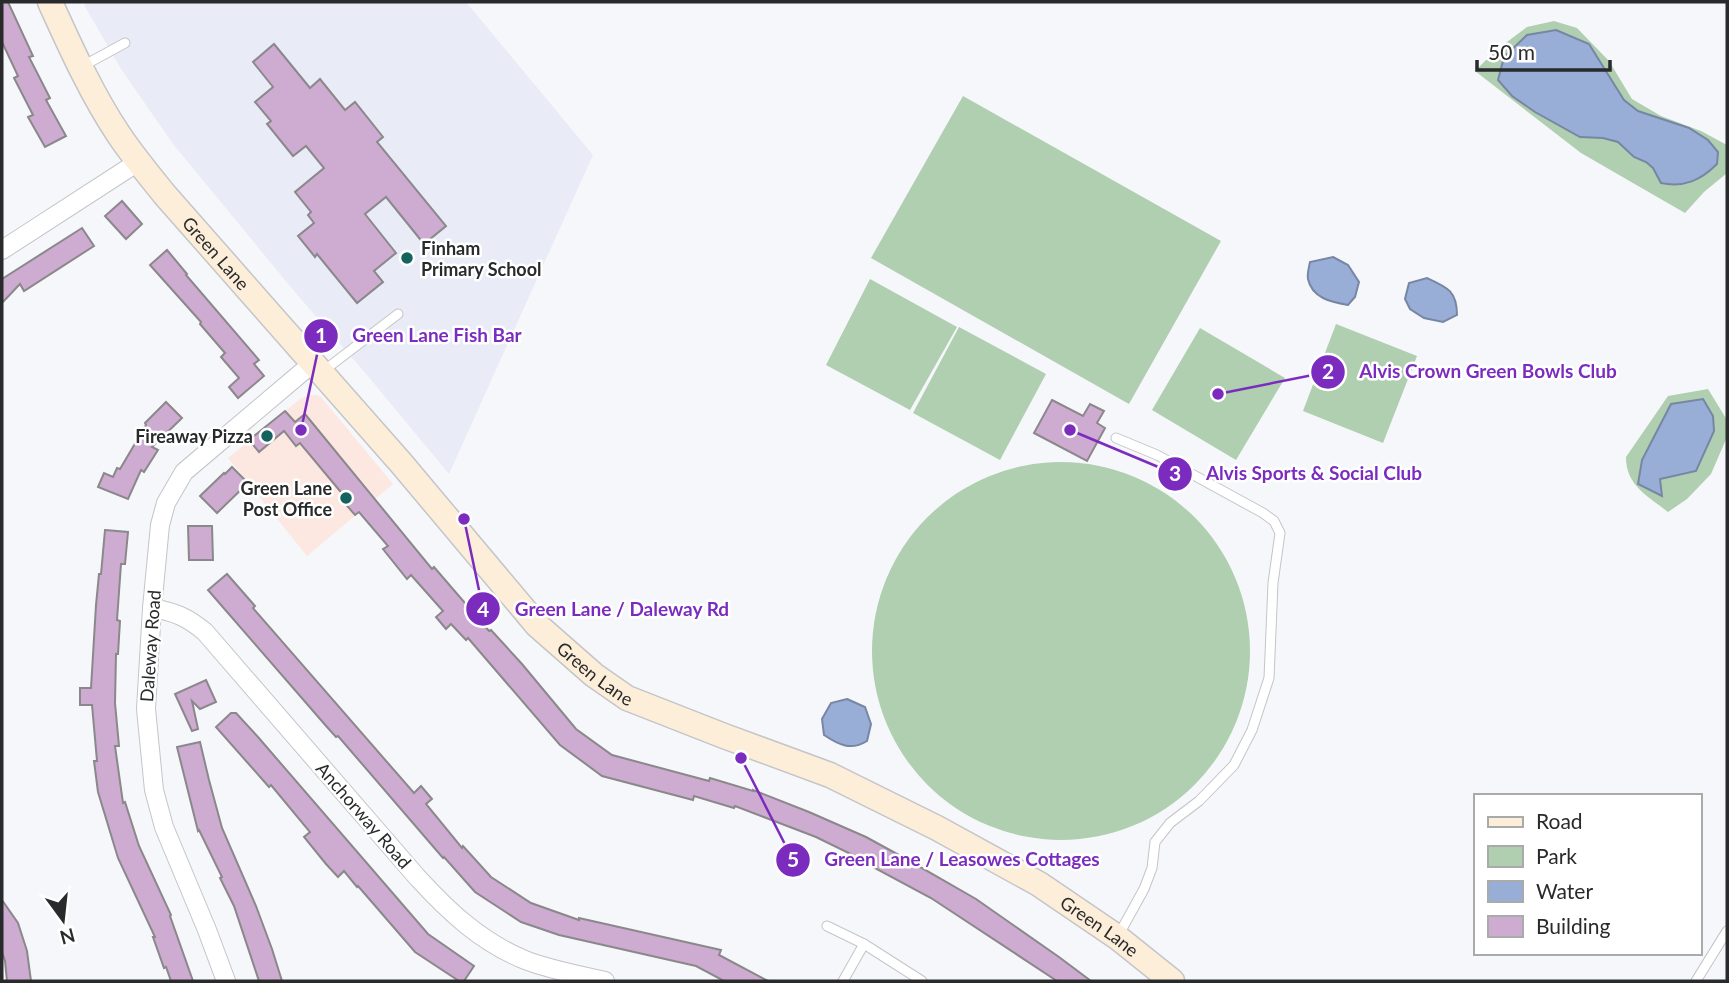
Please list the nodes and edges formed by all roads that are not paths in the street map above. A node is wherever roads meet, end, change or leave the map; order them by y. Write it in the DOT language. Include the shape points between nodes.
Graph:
graph roads {
  1 [pos="50,2"];
  2 [pos="125,43"];
  3 [pos="81,67"];
  4 [pos="138,162"];
  5 [pos="2,250"];
  6 [pos="398,314"];
  7 [pos="318,367"];
  8 [pos="1116,438"];
  9 [pos="152,608"];
  10 [pos="827,926"];
  11 [pos="1727,931"];
  12 [pos="1117,937"];
  13 [pos="864,944"];
  14 [pos="226,981"];
  15 [pos="605,981"];
  16 [pos="843,981"];
  17 [pos="922,981"];
  18 [pos="1172,981"];
  19 [pos="1696,981"];
  1 -- 3 [label="street, Green Lane"];
  2 -- 3 [label="lane"];
  3 -- 4 [label="street, Green Lane"];
  4 -- 5 [label="street"];
  4 -- 7 [label="street, Green Lane"];
  6 -- 7 [label="lane"];
  7 -- 9 [label="street, Daleway Road" via="193,463 177,483 163,513"];
  7 -- 12 [label="street, Green Lane" via="537,625 594,675 627,698 830,775 925,822 1039,884"];
  8 -- 12 [label="lane" via="1264,513 1280,533 1269,678 1252,730 1234,765 1199,801 1170,822 1155,842 1144,889"];
  9 -- 14 [label="street, Daleway Road" via="146,709 153,790 166,834"];
  9 -- 15 [label="street, Anchorway Road" via="190,619 205,632 417,877 467,927 527,961"];
  10 -- 13 [label="lane"];
  11 -- 19 [label="lane"];
  12 -- 18 [label="street, Green Lane"];
  13 -- 16 [label="lane"];
  13 -- 17 [label="lane"];
}
